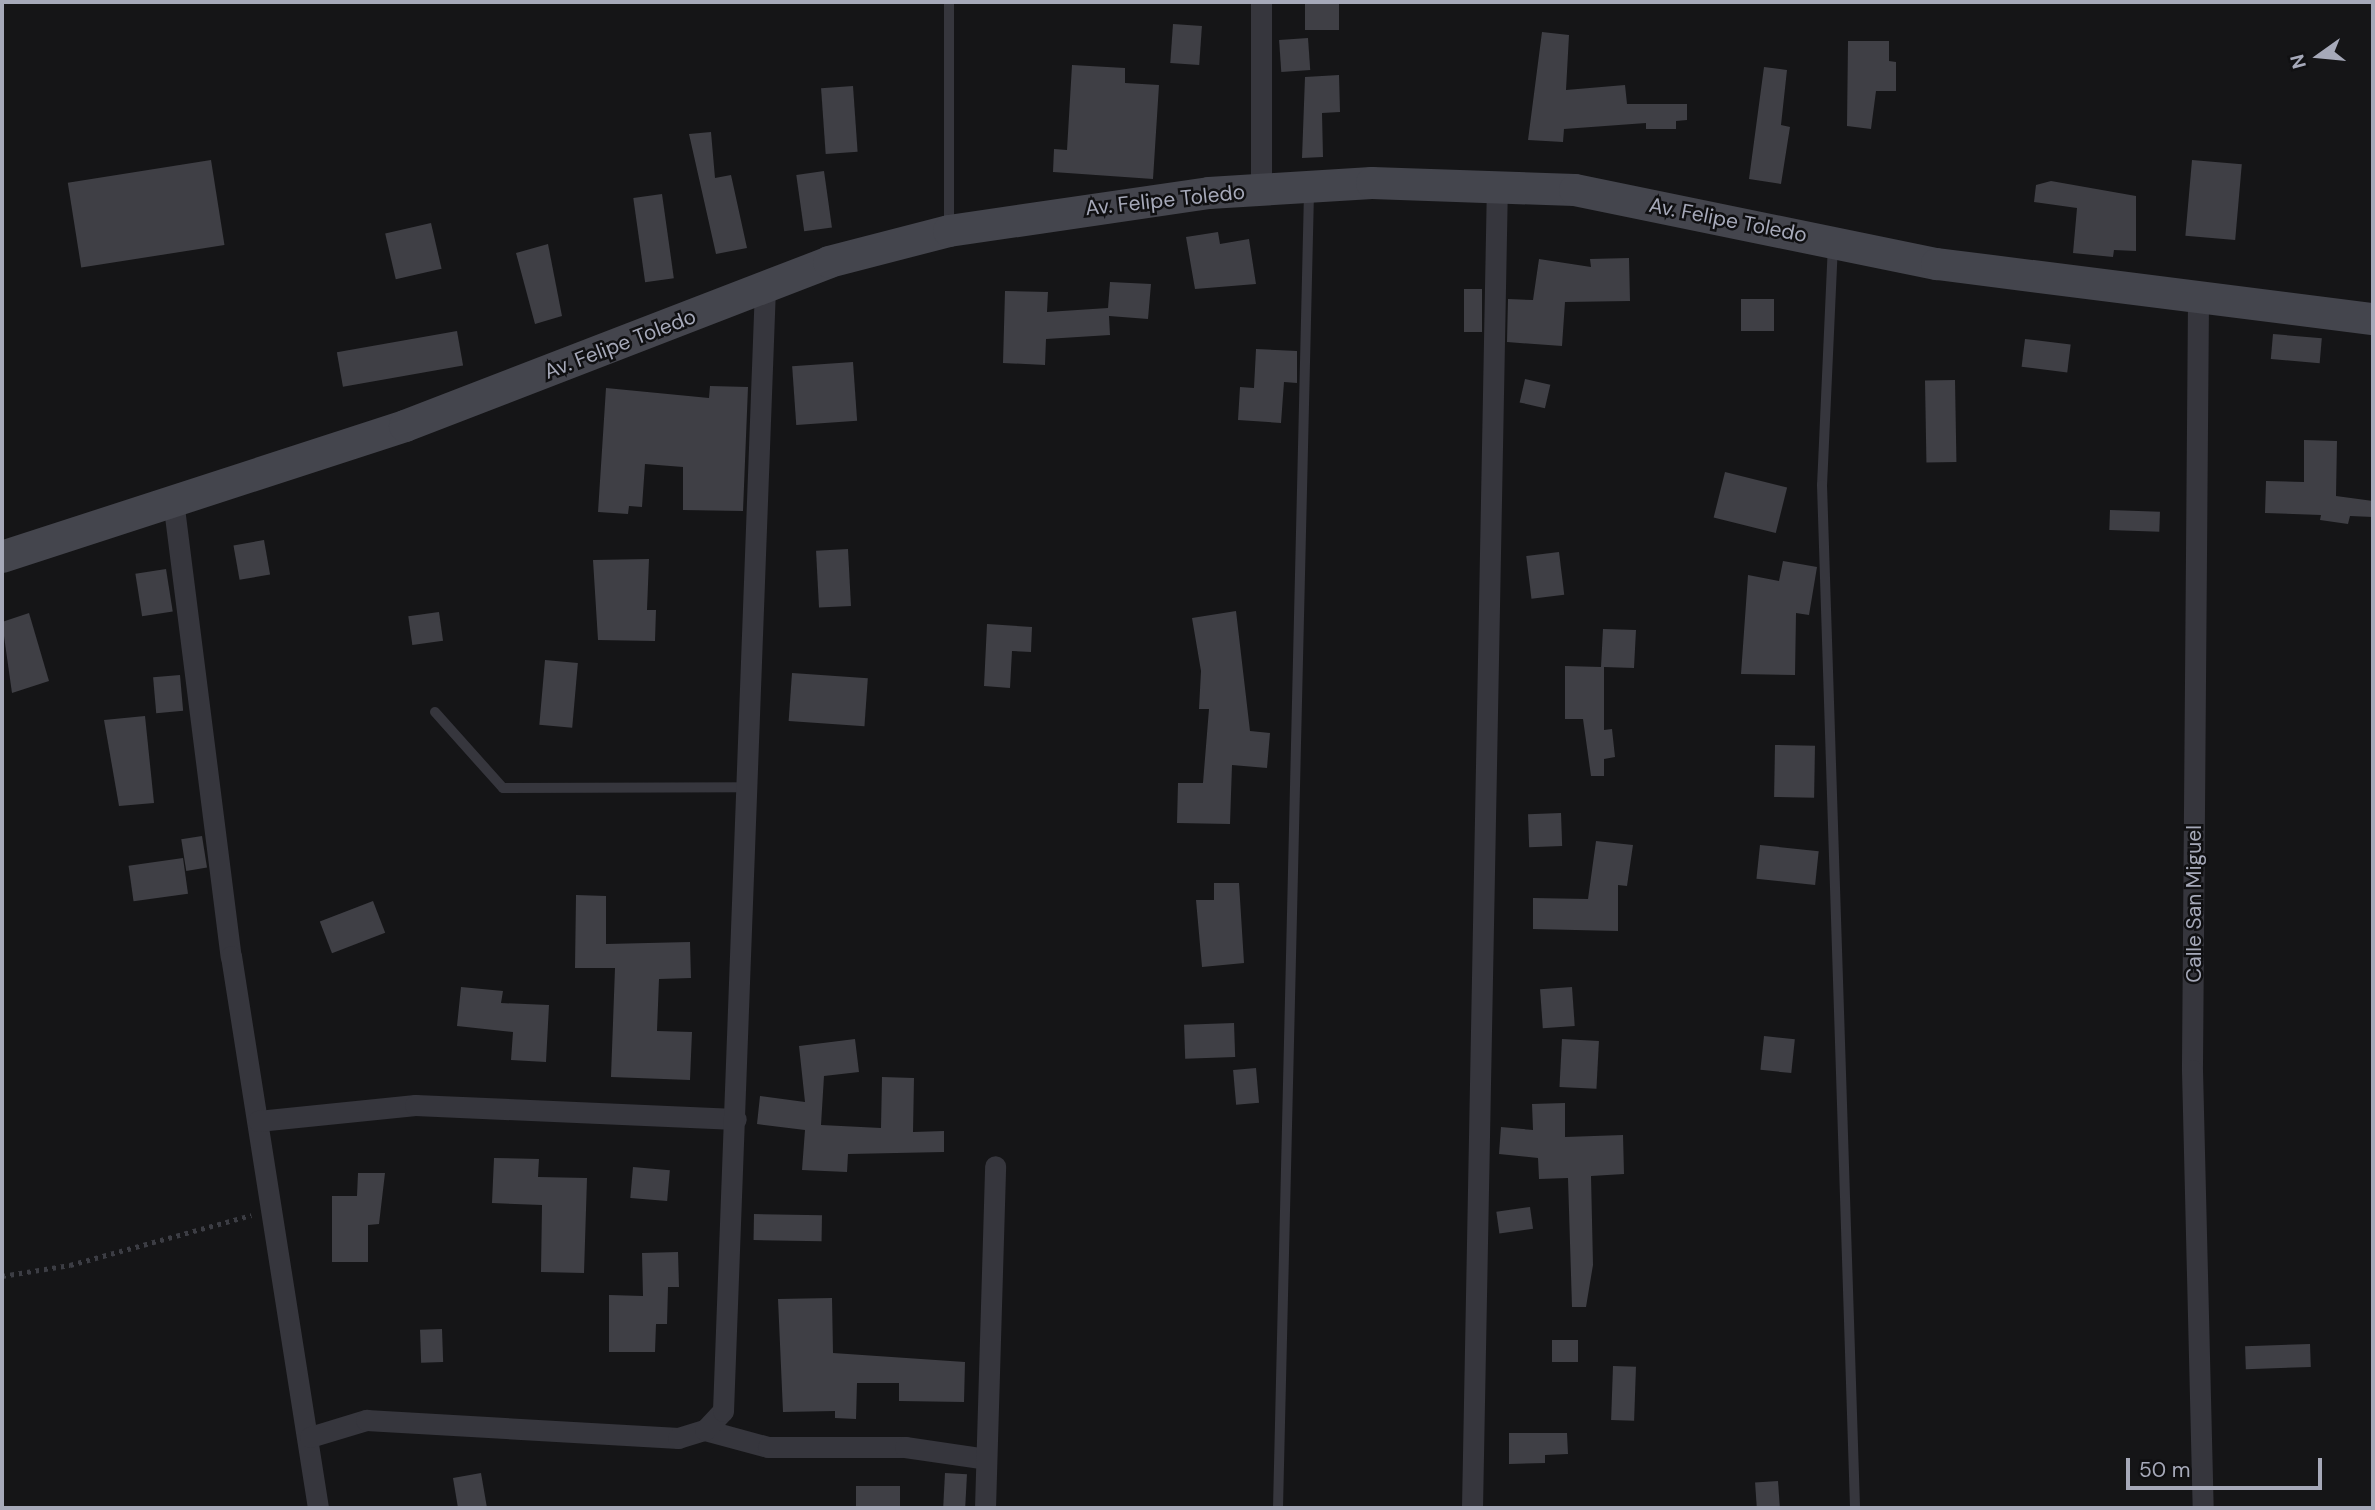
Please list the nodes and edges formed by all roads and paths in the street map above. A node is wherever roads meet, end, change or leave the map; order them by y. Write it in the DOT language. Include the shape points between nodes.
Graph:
graph roads {
  1 [pos="949,2"];
  2 [pos="1261,2"];
  3 [pos="1497,183"];
  4 [pos="1309,187"];
  5 [pos="1261,190"];
  6 [pos="949,230"];
  7 [pos="1833,242"];
  8 [pos="765,287"];
  9 [pos="2198,300"];
  10 [pos="2373,319"];
  11 [pos="173,499"];
  12 [pos="2,556"];
  13 [pos="435,712"];
  14 [pos="748,787"];
  15 [pos="736,1119"];
  16 [pos="258,1121"];
  17 [pos="995,1166"];
  18 [pos="272,1210"];
  19 [pos="2,1276"];
  20 [pos="705,1430"];
  21 [pos="310,1437"];
  22 [pos="986,1460"];
  23 [pos="318,1508"];
  24 [pos="985,1508"];
  25 [pos="1278,1508"];
  26 [pos="1472,1508"];
  27 [pos="1855,1508"];
  28 [pos="2203,1508"];
  1 -- 6 [label="lane"];
  2 -- 5 [label="street"];
  3 -- 4 [label="main road, Av. Felipe Toledo"];
  3 -- 7 [label="main road, Av. Felipe Toledo" via="1575,190"];
  3 -- 26 [label="street"];
  4 -- 5 [label="main road, Av. Felipe Toledo"];
  4 -- 25 [label="lane"];
  5 -- 6 [label="main road, Av. Felipe Toledo"];
  6 -- 8 [label="main road, Av. Felipe Toledo" via="829,262"];
  7 -- 9 [label="main road, Av. Felipe Toledo" via="1937,264"];
  7 -- 27 [label="lane" via="1822,485"];
  8 -- 11 [label="main road, Av. Felipe Toledo" via="405,426"];
  8 -- 14 [label="street"];
  9 -- 10 [label="main road, Av. Felipe Toledo"];
  9 -- 28 [label="street, Calle San Miguel" via="2192,1070"];
  11 -- 12 [label="main road, Av. Felipe Toledo"];
  11 -- 16 [label="street"];
  13 -- 14 [label="lane" via="503,788"];
  14 -- 15 [label="street"];
  15 -- 16 [label="street" via="415,1105"];
  15 -- 20 [label="street" via="723,1410"];
  16 -- 18 [label="street"];
  17 -- 22 [label="street"];
  18 -- 19 [label="path" via="71,1265"];
  18 -- 21 [label="street"];
  20 -- 21 [label="street" via="678,1438 366,1420"];
  20 -- 22 [label="street" via="768,1447 905,1447"];
  21 -- 23 [label="street"];
  22 -- 24 [label="street"];
}
